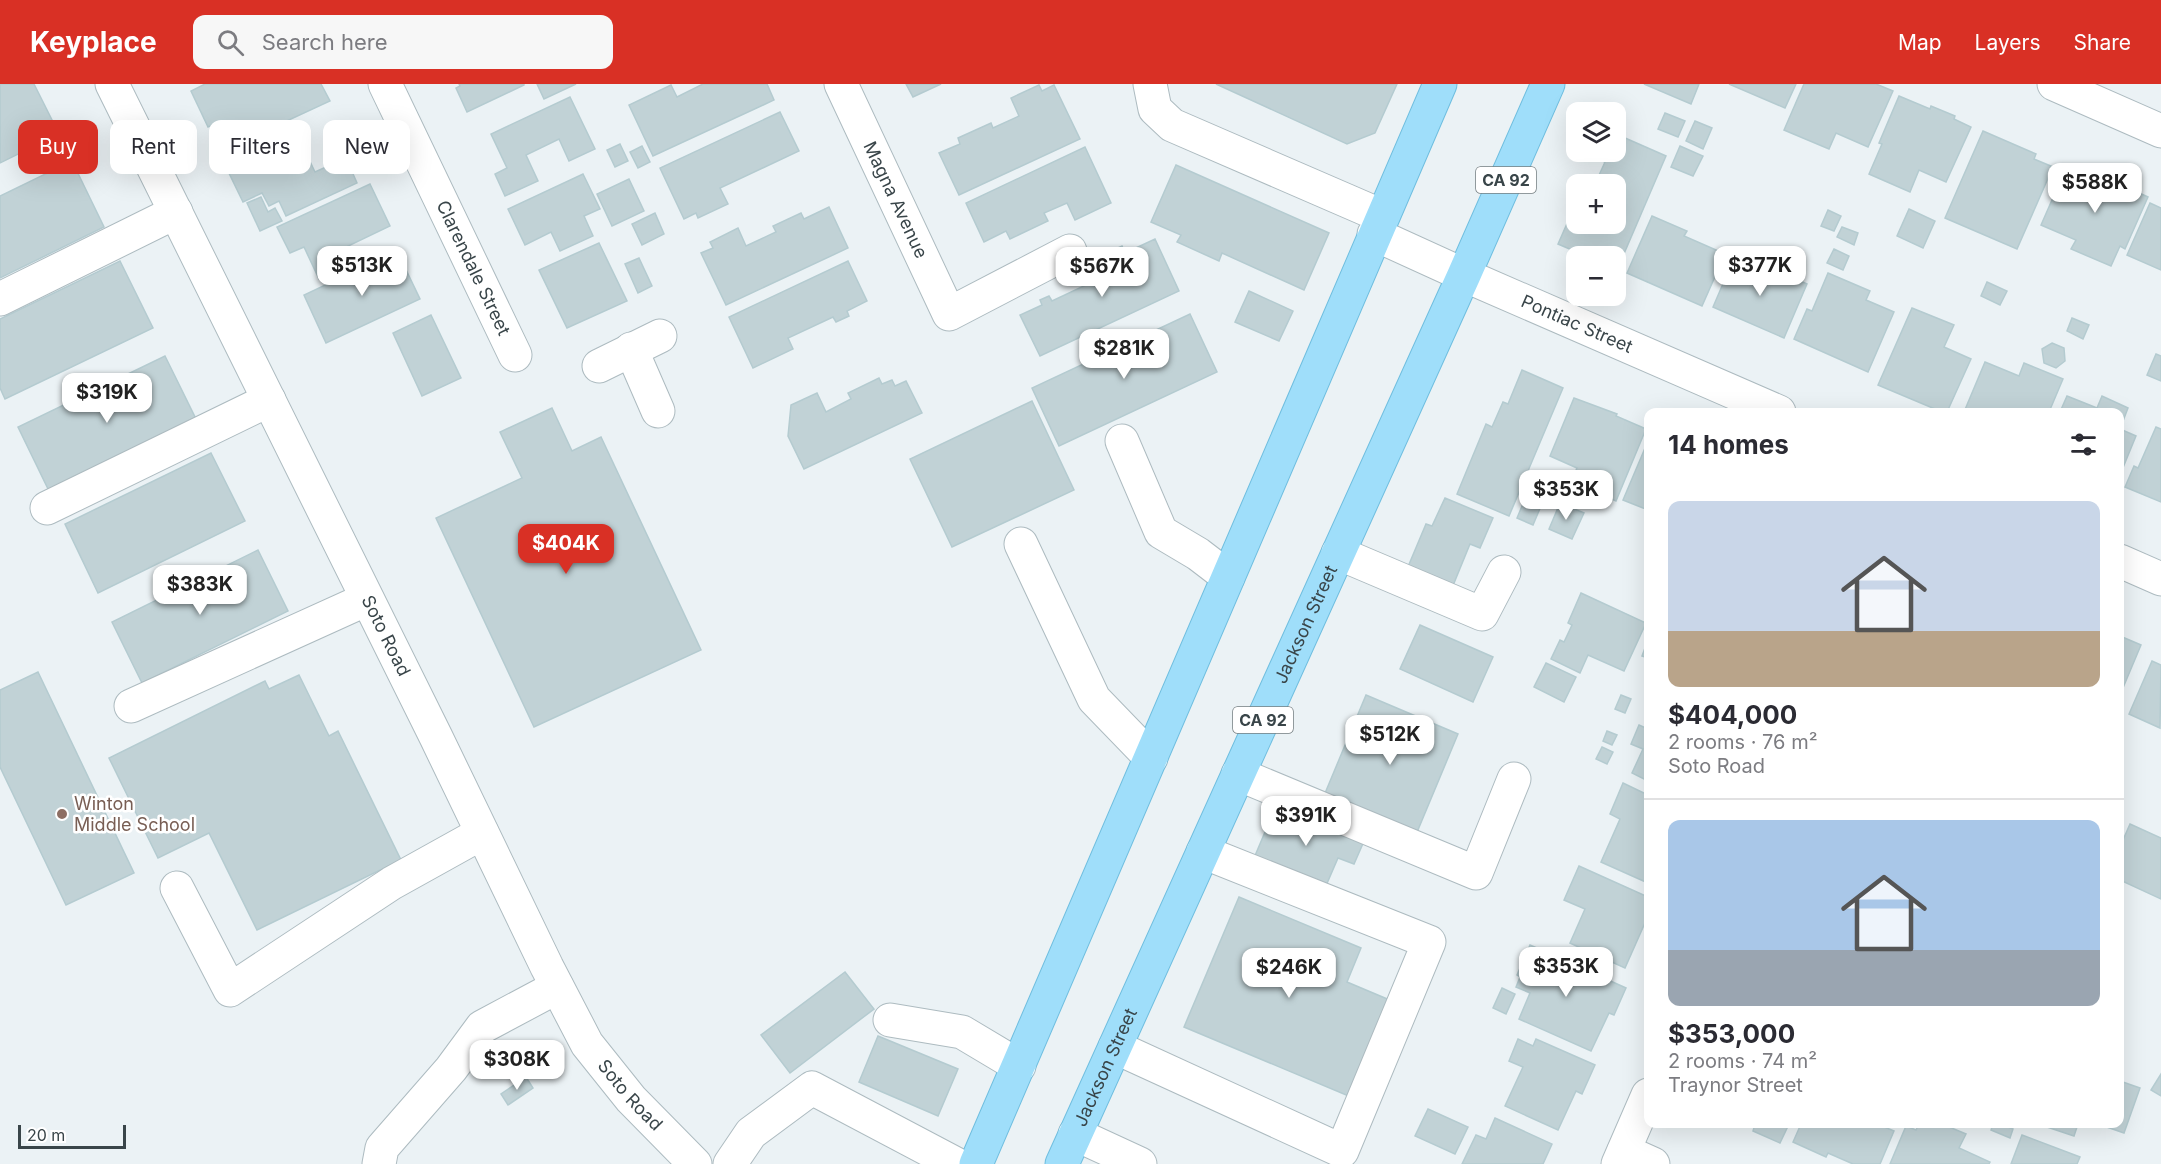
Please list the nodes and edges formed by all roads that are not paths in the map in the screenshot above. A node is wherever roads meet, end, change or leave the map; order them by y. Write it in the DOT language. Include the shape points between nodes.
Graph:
graph roads {
  1 [pos="112,84"];
  2 [pos="384,84"];
  3 [pos="841,84"];
  4 [pos="1150,84"];
  5 [pos="1440,84"];
  6 [pos="1548,84"];
  7 [pos="2054,84"];
  8 [pos="2161,131"];
  9 [pos="176,212"];
  10 [pos="1378,225"];
  11 [pos="1070,251"];
  12 [pos="1464,275"];
  13 [pos="0,299"];
  14 [pos="660,336"];
  15 [pos="631,350"];
  16 [pos="515,356"];
  17 [pos="599,366"];
  18 [pos="269,400"];
  19 [pos="1770,408"];
  20 [pos="658,411"];
  21 [pos="1122,441"];
  22 [pos="47,508"];
  23 [pos="1021,544"];
  24 [pos="1338,553"];
  25 [pos="2124,563"];
  26 [pos="1504,572"];
  27 [pos="1228,577"];
  28 [pos="2161,579"];
  29 [pos="367,599"];
  30 [pos="131,706"];
  31 [pos="1151,758"];
  32 [pos="1238,774"];
  33 [pos="1514,779"];
  34 [pos="482,832"];
  35 [pos="1203,852"];
  36 [pos="177,888"];
  37 [pos="557,987"];
  38 [pos="890,1020"];
  39 [pos="1114,1047"];
  40 [pos="1019,1066"];
  41 [pos="1644,1111"];
  42 [pos="1076,1134"];
  43 [pos="1338,1157"];
  44 [pos="1632,1160"];
  45 [pos="379,1164"];
  46 [pos="695,1164"];
  47 [pos="730,1164"];
  48 [pos="956,1164"];
  49 [pos="976,1164"];
  50 [pos="1062,1164"];
  51 [pos="1140,1164"];
  1 -- 9 [label="street, Soto Road"];
  2 -- 16 [label="street, Clarendale Street"];
  3 -- 11 [label="street, Magna Avenue" via="949,314"];
  4 -- 10 [label="street, Pontiac Street" via="1155,109 1172,125"];
  5 -- 10 [label="main road"];
  6 -- 12 [label="main road, Jackson Street / CA 92"];
  7 -- 8 [label="street"];
  9 -- 13 [label="street"];
  9 -- 18 [label="street, Soto Road"];
  10 -- 12 [label="street, Pontiac Street"];
  10 -- 27 [label="main road"];
  12 -- 19 [label="street, Pontiac Street"];
  12 -- 24 [label="main road, Jackson Street / CA 92"];
  14 -- 15 [label="street"];
  15 -- 17 [label="street"];
  15 -- 20 [label="street"];
  18 -- 22 [label="street"];
  18 -- 29 [label="street, Soto Road"];
  21 -- 27 [label="street" via="1161,532"];
  23 -- 31 [label="street" via="1094,699"];
  24 -- 26 [label="street" via="1482,614"];
  24 -- 32 [label="main road, Jackson Street / CA 92"];
  25 -- 28 [label="street"];
  27 -- 31 [label="main road"];
  29 -- 30 [label="street"];
  29 -- 34 [label="street, Soto Road"];
  31 -- 40 [label="main road"];
  32 -- 33 [label="street" via="1476,873"];
  32 -- 35 [label="main road, Jackson Street / CA 92"];
  34 -- 36 [label="street" via="392,883 230,990"];
  34 -- 37 [label="street, Soto Road"];
  35 -- 39 [label="main road, Jackson Street / CA 92"];
  35 -- 43 [label="street" via="1430,942"];
  37 -- 45 [label="street" via="482,1027 382,1148"];
  37 -- 46 [label="street, Soto Road" via="587,1044 631,1099"];
  38 -- 40 [label="street" via="962,1032"];
  39 -- 42 [label="main road, Jackson Street / CA 92"];
  39 -- 43 [label="street"];
  40 -- 49 [label="main road"];
  41 -- 44 [label="street"];
  42 -- 50 [label="main road, Jackson Street / CA 92"];
  42 -- 51 [label="street"];
  47 -- 48 [label="street" via="751,1133 812,1088"];
}
